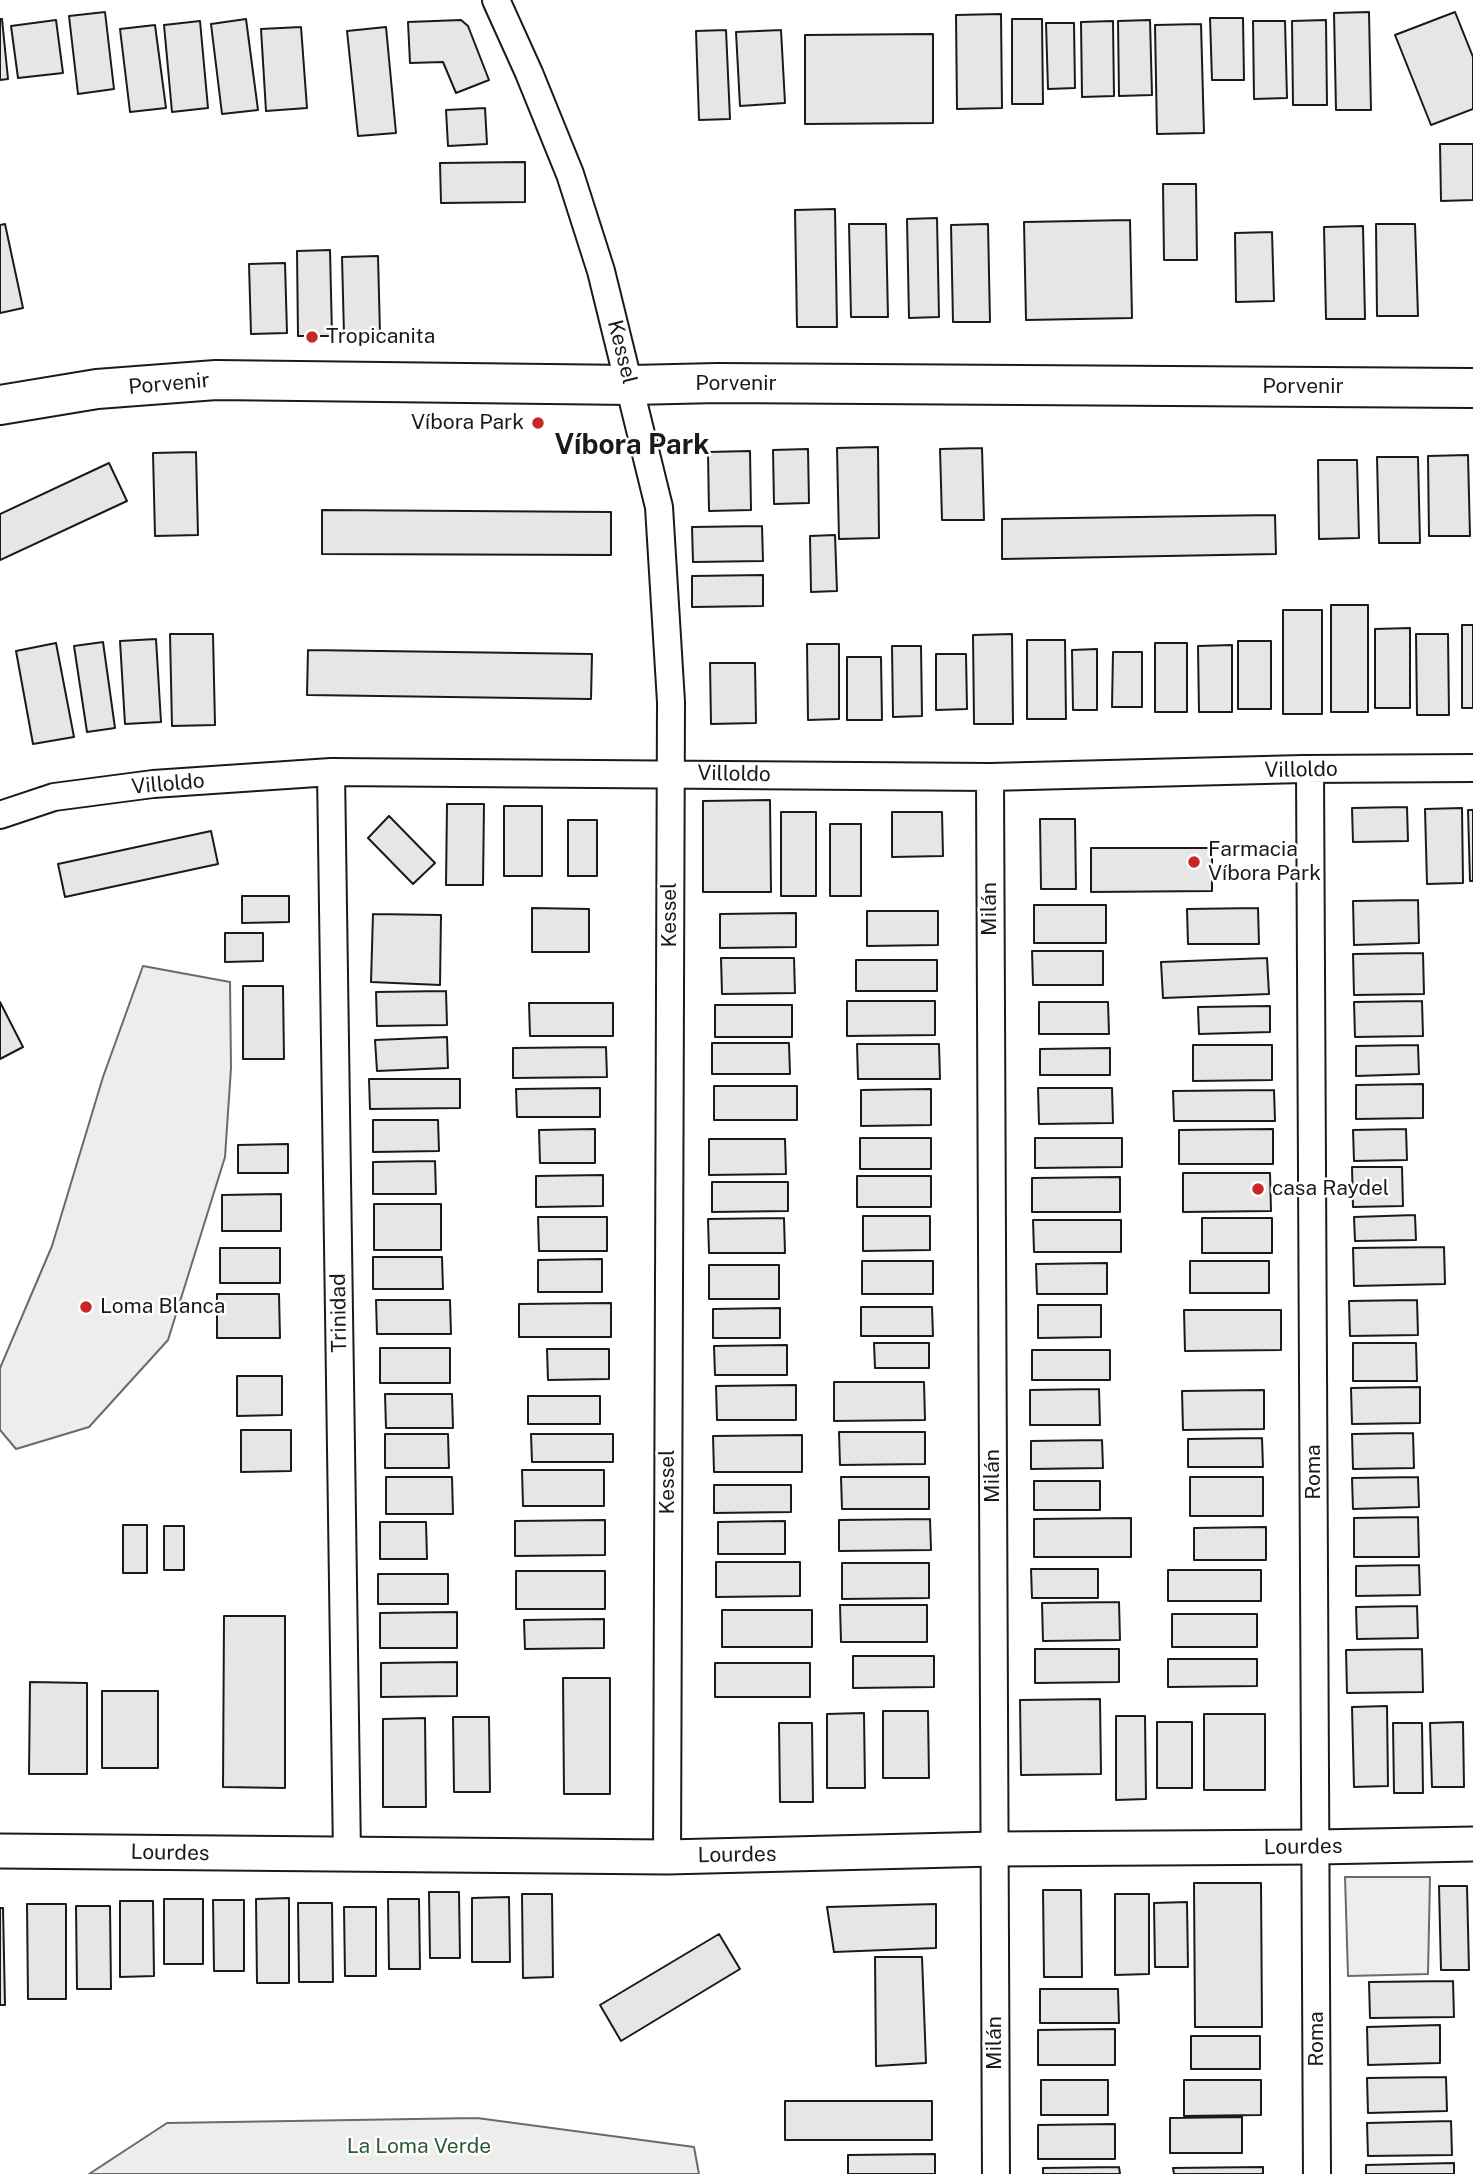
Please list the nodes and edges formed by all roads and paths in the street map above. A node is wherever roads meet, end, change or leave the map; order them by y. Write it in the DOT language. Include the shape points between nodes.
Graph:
graph roads {
  1 [pos="496,0"];
  2 [pos="631,385"];
  3 [pos="1473,388"];
  4 [pos="0,405"];
  5 [pos="1473,768"];
  6 [pos="1310,769"];
  7 [pos="331,772"];
  8 [pos="671,774"];
  9 [pos="990,777"];
  10 [pos="0,815"];
  11 [pos="1473,1844"];
  12 [pos="1317,1847"];
  13 [pos="995,1849"];
  14 [pos="0,1851"];
  15 [pos="347,1854"];
  16 [pos="667,1857"];
  17 [pos="996,2174"];
  18 [pos="1317,2174"];
  1 -- 2 [label="street, Kessel" via="570,174"];
  2 -- 3 [label="main road, Porvenir"];
  2 -- 4 [label="main road, Porvenir" via="216,380 97,390"];
  2 -- 8 [label="street, Kessel" via="659,507"];
  5 -- 6 [label="street, Villoldo"];
  6 -- 9 [label="street, Villoldo"];
  6 -- 12 [label="street, Roma"];
  7 -- 8 [label="street, Villoldo"];
  7 -- 10 [label="street, Villoldo" via="141,785 54,797"];
  7 -- 15 [label="street, Trinidad"];
  8 -- 9 [label="street, Villoldo"];
  8 -- 16 [label="street, Kessel"];
  9 -- 13 [label="street, Milán"];
  11 -- 12 [label="street, Lourdes"];
  12 -- 13 [label="street, Lourdes"];
  12 -- 18 [label="street, Roma"];
  13 -- 16 [label="street, Lourdes"];
  13 -- 17 [label="street, Milán"];
  14 -- 15 [label="street, Lourdes"];
  15 -- 16 [label="street, Lourdes"];
}
